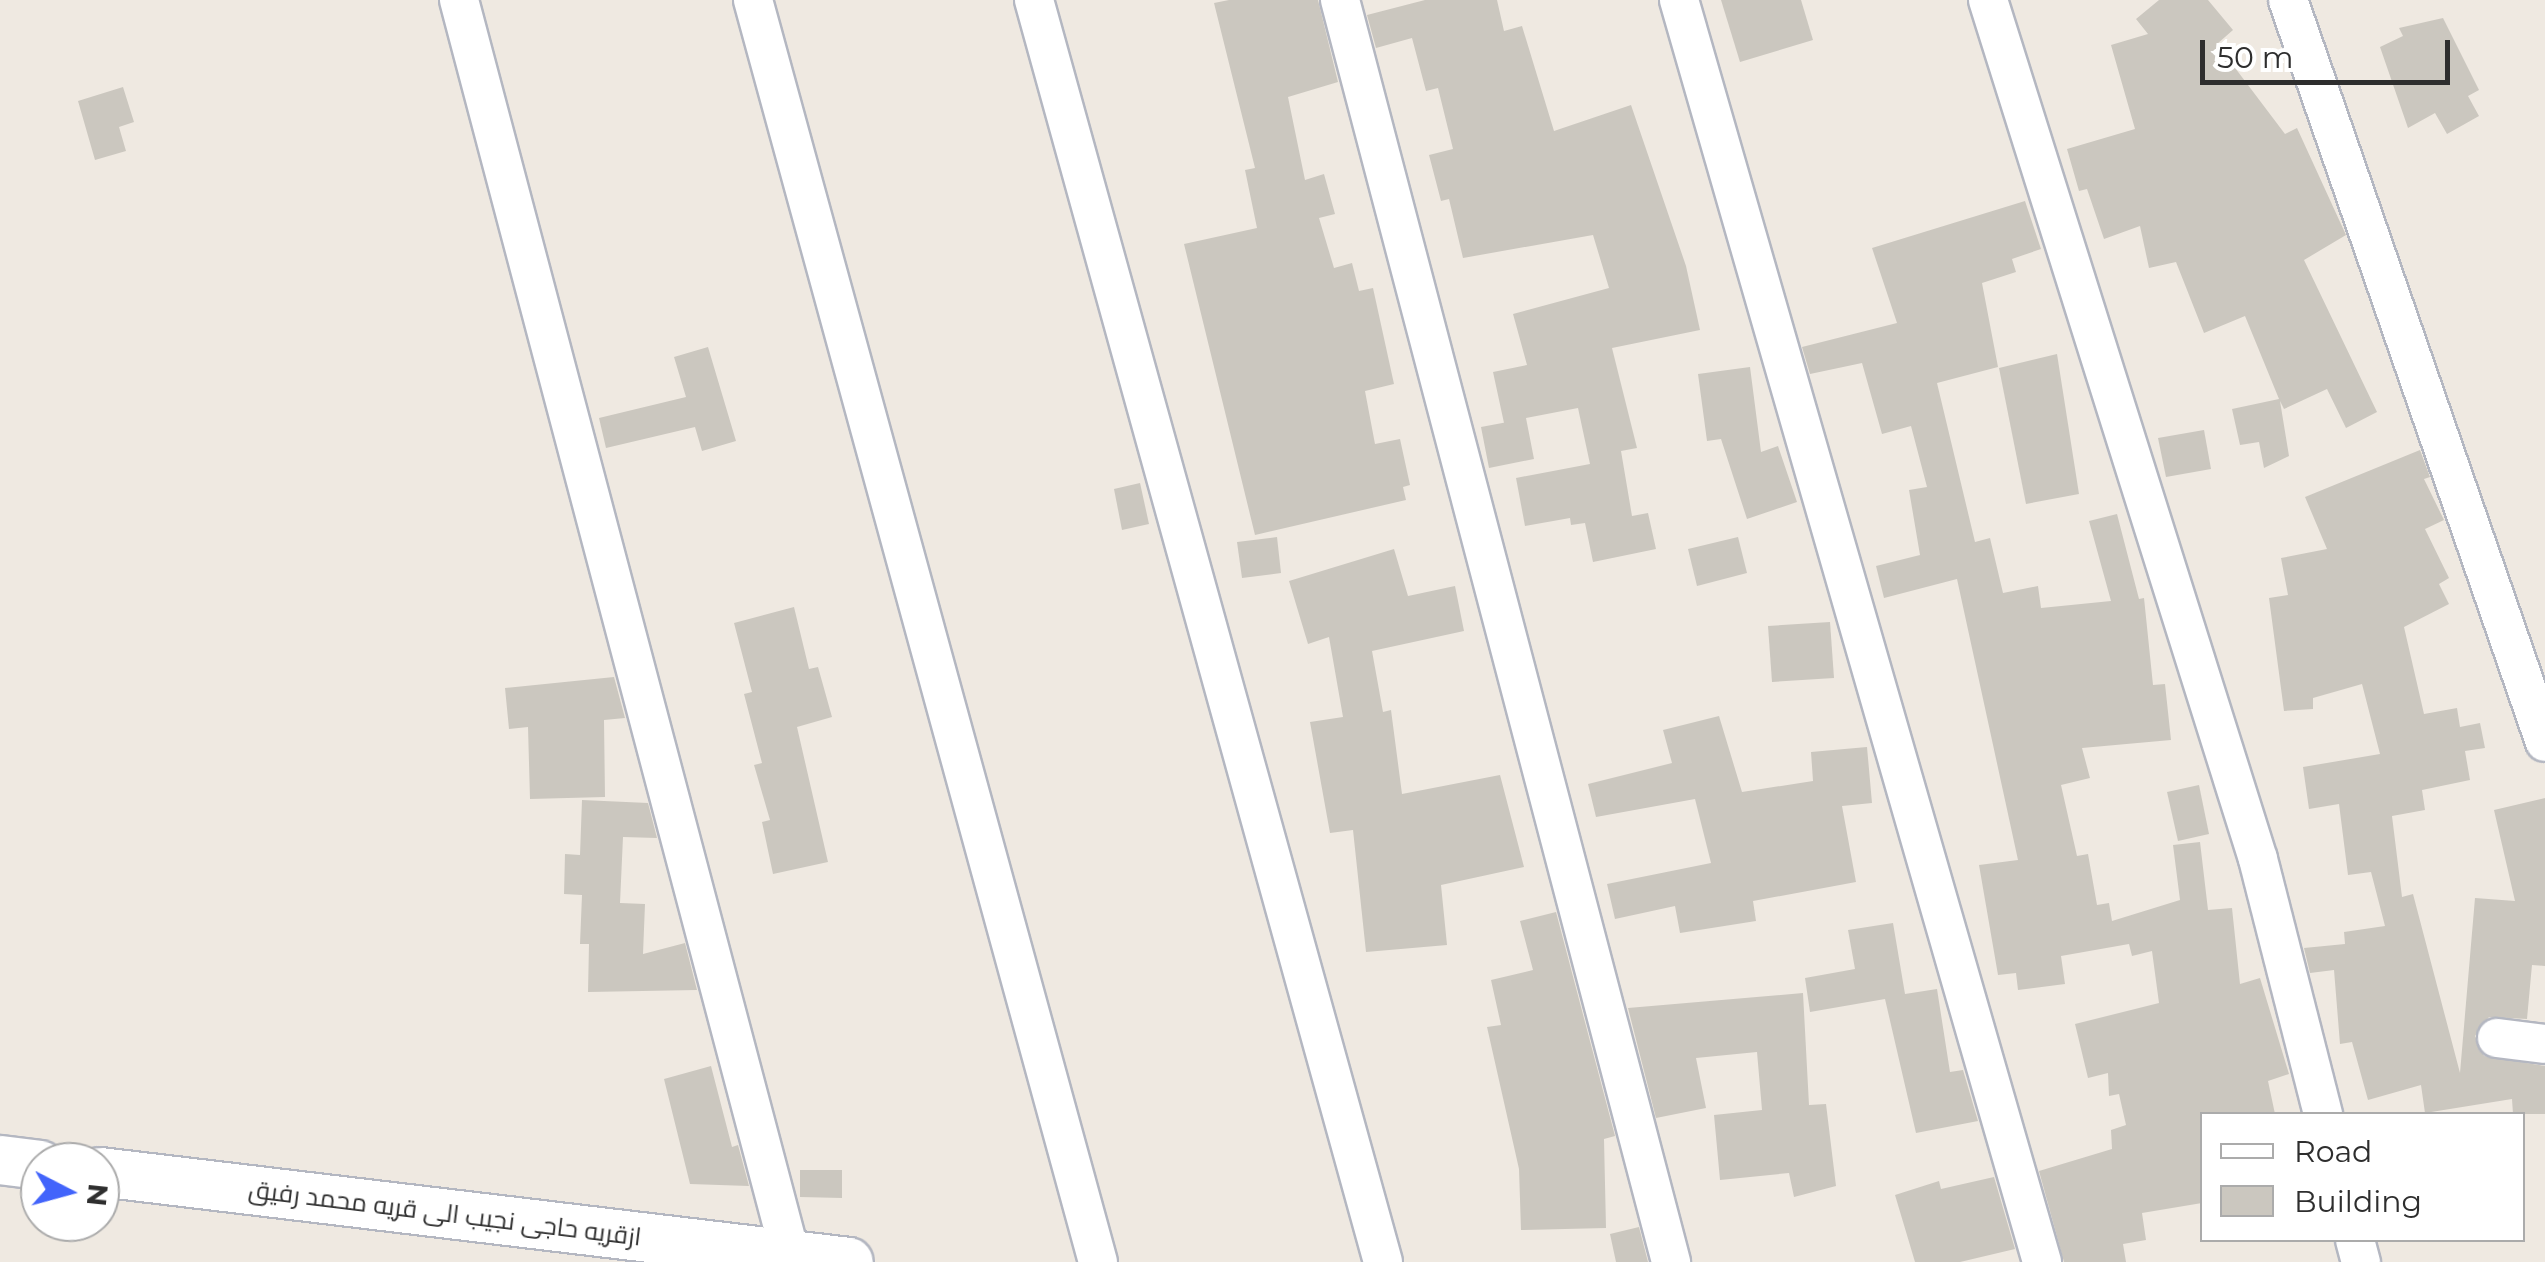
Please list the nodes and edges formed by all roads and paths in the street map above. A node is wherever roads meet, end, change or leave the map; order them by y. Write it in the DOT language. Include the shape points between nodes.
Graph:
graph roads {
  1 [pos="459,0"];
  2 [pos="754,0"];
  3 [pos="1034,0"];
  4 [pos="1340,0"];
  5 [pos="1679,0"];
  6 [pos="1988,0"];
  7 [pos="2288,0"];
  8 [pos="2545,742"];
  9 [pos="2496,1038"];
  10 [pos="2545,1044"];
  11 [pos="2322,1112"];
  12 [pos="120,1174"];
  13 [pos="790,1254"];
  14 [pos="849,1262"];
  15 [pos="1098,1262"];
  16 [pos="1383,1262"];
  17 [pos="1670,1262"];
  18 [pos="2042,1262"];
  1 -- 13 [label="street"];
  2 -- 15 [label="street"];
  3 -- 16 [label="street"];
  4 -- 17 [label="street"];
  5 -- 18 [label="street"];
  6 -- 11 [label="street" via="2258,859"];
  7 -- 8 [label="street"];
  9 -- 10 [label="street"];
  12 -- 13 [label="street, ازقریه حاجی نجیب الی قریه محمد رفیق"];
  13 -- 14 [label="street, ازقریه حاجی نجیب الی قریه محمد رفیق"];
}
